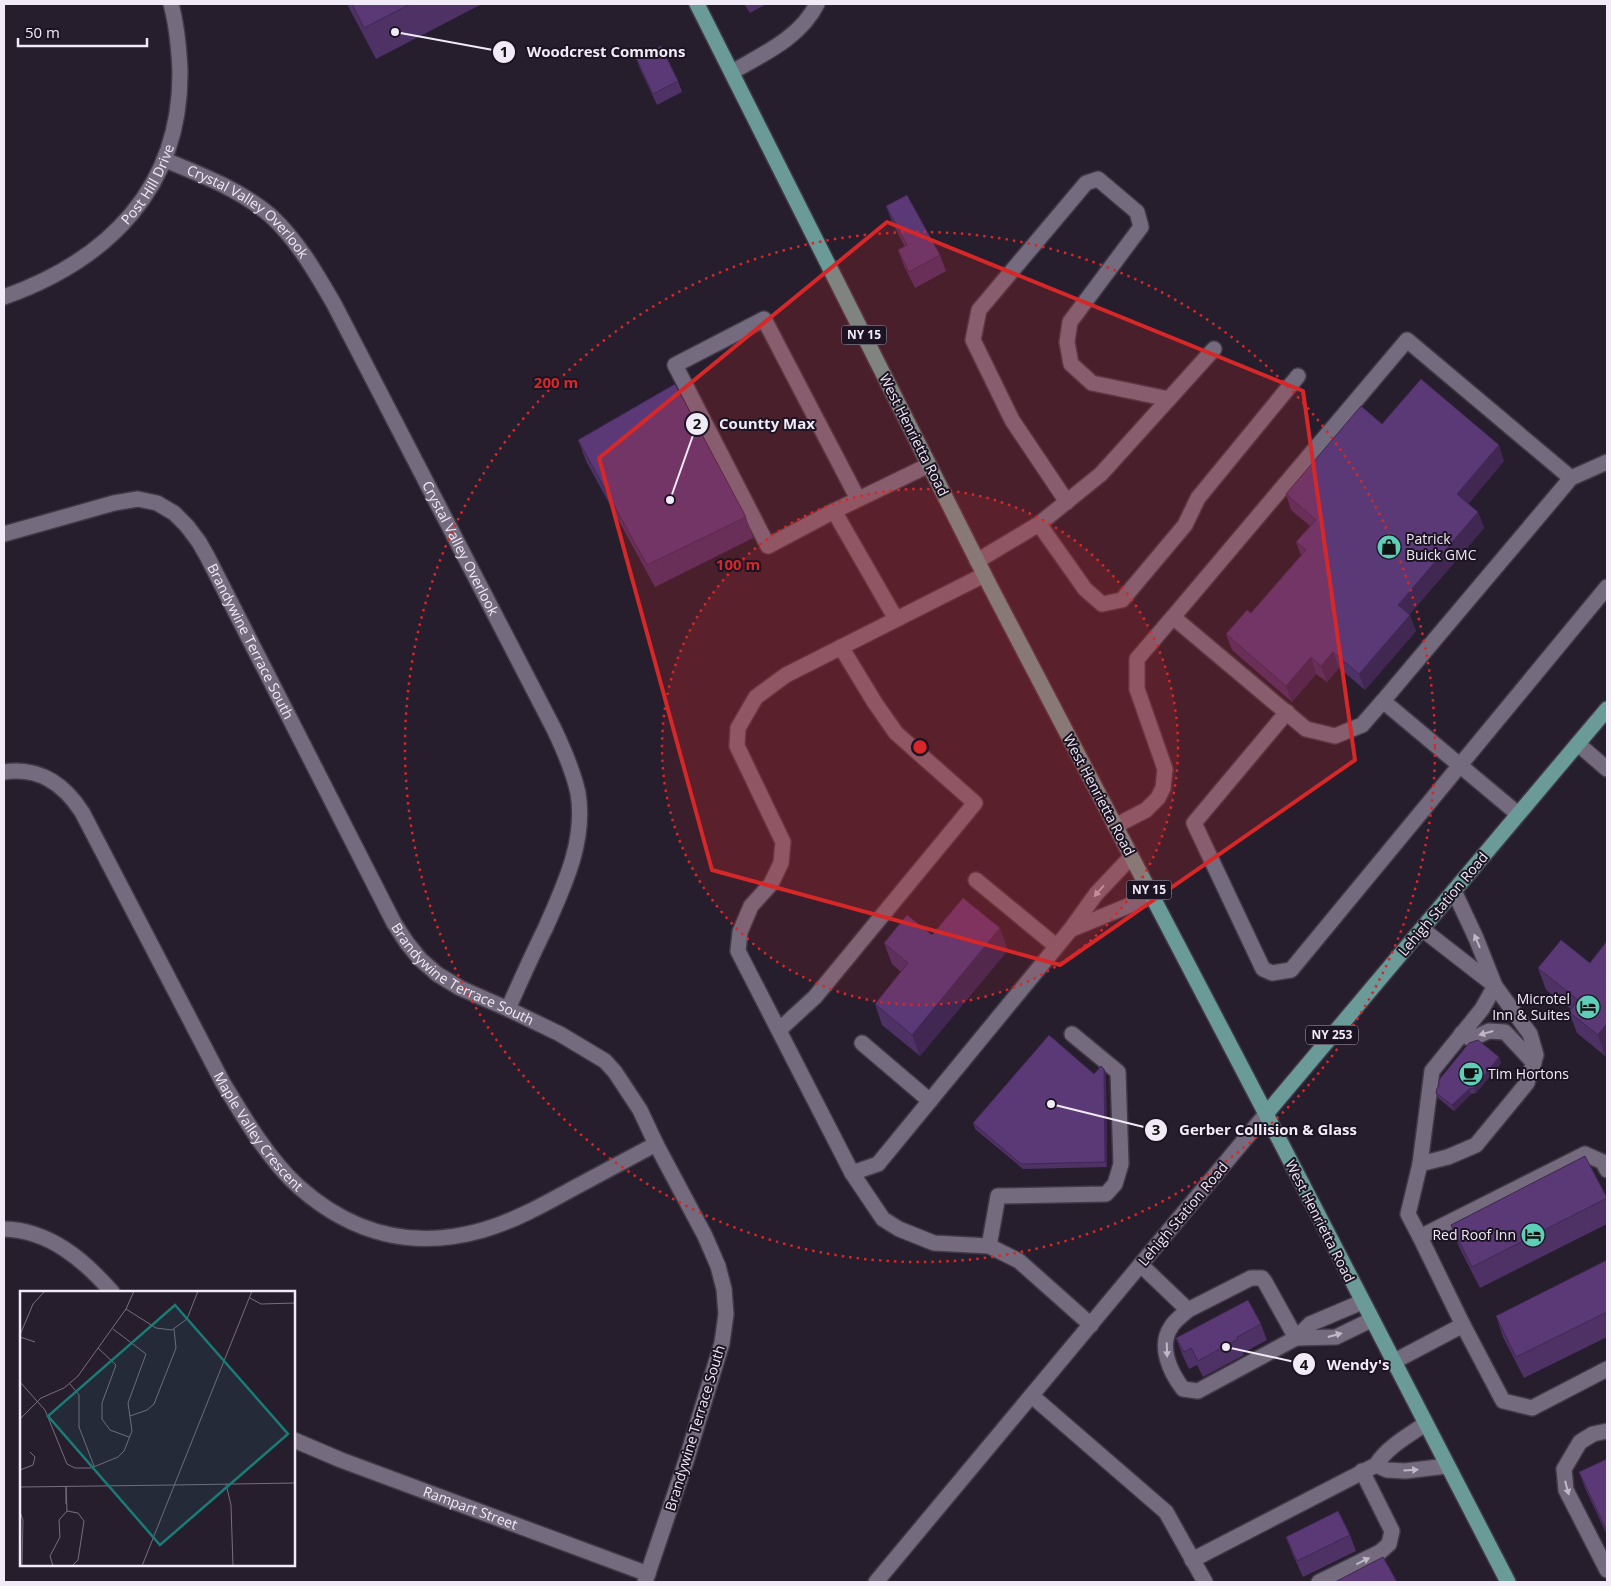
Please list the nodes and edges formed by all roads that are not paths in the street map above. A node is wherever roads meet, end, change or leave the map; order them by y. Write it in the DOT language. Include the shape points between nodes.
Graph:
graph roads {
  1 [pos="171,4"];
  2 [pos="697,4"];
  3 [pos="817,4"];
  4 [pos="732,72"];
  5 [pos="165,160"];
  6 [pos="4,297"];
  7 [pos="1214,349"];
  8 [pos="1298,376"];
  9 [pos="1169,399"];
  10 [pos="1607,462"];
  11 [pos="929,465"];
  12 [pos="1571,478"];
  13 [pos="858,499"];
  14 [pos="1066,502"];
  15 [pos="834,511"];
  16 [pos="1039,524"];
  17 [pos="4,534"];
  18 [pos="977,561"];
  19 [pos="984,575"];
  20 [pos="1607,587"];
  21 [pos="1173,617"];
  22 [pos="896,620"];
  23 [pos="841,648"];
  24 [pos="1383,701"];
  25 [pos="1607,709"];
  26 [pos="1287,712"];
  27 [pos="1578,744"];
  28 [pos="1460,765"];
  29 [pos="1607,769"];
  30 [pos="4,772"];
  31 [pos="1518,814"];
  32 [pos="1115,826"];
  33 [pos="1131,857"];
  34 [pos="976,880"];
  35 [pos="1454,891"];
  36 [pos="1152,896"];
  37 [pos="1070,929"];
  38 [pos="1422,929"];
  39 [pos="1056,946"];
  40 [pos="1495,986"];
  41 [pos="508,1009"];
  42 [pos="779,1030"];
  43 [pos="1462,1033"];
  44 [pos="1072,1034"];
  45 [pos="862,1043"];
  46 [pos="1534,1063"];
  47 [pos="930,1101"];
  48 [pos="1266,1114"];
  49 [pos="656,1144"];
  50 [pos="1420,1164"];
  51 [pos="1607,1170"];
  52 [pos="852,1173"];
  53 [pos="4,1229"];
  54 [pos="1420,1237"];
  55 [pos="989,1246"];
  56 [pos="1141,1265"];
  57 [pos="111,1291"];
  58 [pos="1362,1302"];
  59 [pos="1188,1310"];
  60 [pos="1371,1320"];
  61 [pos="1091,1325"];
  62 [pos="1462,1325"];
  63 [pos="1296,1338"];
  64 [pos="1393,1362"];
  65 [pos="1607,1369"];
  66 [pos="1032,1396"];
  67 [pos="1425,1424"];
  68 [pos="1600,1432"];
  69 [pos="295,1440"];
  70 [pos="1376,1465"];
  71 [pos="1447,1466"];
  72 [pos="1362,1471"];
  73 [pos="1192,1560"];
  74 [pos="1607,1570"];
  75 [pos="647,1578"];
  76 [pos="876,1582"];
  77 [pos="1205,1582"];
  78 [pos="1319,1582"];
  79 [pos="1508,1582"];
  1 -- 5 [label="street, Post Hill Drive" via="177,32 180,88 176,120"];
  2 -- 4 [label="main road, West Henrietta Road / NY 15"];
  3 -- 4 [label="street" via="808,20 795,32"];
  4 -- 11 [label="main road, West Henrietta Road / NY 15"];
  5 -- 6 [label="street, Post Hill Drive" via="143,200 102,244 45,280"];
  5 -- 41 [label="street, Crystal Valley Overlook" via="241,195 270,216 313,268 571,766 578,795 576,851"];
  7 -- 9 [label="street"];
  8 -- 16 [label="street" via="1198,498 1185,524 1122,600 1102,604 1085,590"];
  9 -- 14 [label="street" via="1101,474"];
  9 -- 14 [label="street" via="1092,383 1071,364 1067,342 1070,322 1141,227 1137,212 1098,179 1086,183 979,310 973,340 1012,420"];
  10 -- 12 [label="street"];
  11 -- 13 [label="street"];
  11 -- 18 [label="main road, West Henrietta Road / NY 15"];
  12 -- 21 [label="street" via="1407,340"];
  12 -- 24 [label="street"];
  13 -- 15 [label="street"];
  13 -- 15 [label="street" via="764,319 675,365 768,546"];
  14 -- 16 [label="street"];
  15 -- 22 [label="street"];
  16 -- 18 [label="street"];
  17 -- 41 [label="street, Brandywine Terrace South" via="138,499 157,503 174,513 208,556 407,943 437,974"];
  18 -- 19 [label="main road, West Henrietta Road / NY 15"];
  19 -- 22 [label="street"];
  19 -- 32 [label="main road, West Henrietta Road / NY 15"];
  20 -- 28 [label="street"];
  21 -- 26 [label="street"];
  21 -- 32 [label="street" via="1137,659 1136,688 1165,769 1163,788 1146,810"];
  22 -- 23 [label="street"];
  23 -- 42 [label="street" via="786,675 756,696 738,728 737,746 783,842 781,863 771,884 751,906 740,932 738,951"];
  23 -- 42 [label="street" via="896,733 975,803 815,997"];
  24 -- 26 [label="street" via="1362,725 1335,736 1306,729"];
  24 -- 28 [label="street"];
  25 -- 27 [label="main road, Lehigh Station Road / NY 253"];
  26 -- 28 [label="street" via="1194,823 1263,969 1272,973 1291,970"];
  27 -- 29 [label="street"];
  27 -- 31 [label="main road, Lehigh Station Road / NY 253"];
  28 -- 31 [label="street"];
  30 -- 49 [label="street, Maple Valley Crescent" via="26,771 39,775 51,780 73,799 246,1121 298,1186 329,1210 357,1225 388,1235 453,1237 514,1219"];
  31 -- 35 [label="main road, Lehigh Station Road / NY 253"];
  32 -- 33 [label="main road, West Henrietta Road / NY 15"];
  33 -- 36 [label="main road, West Henrietta Road / NY 15"];
  33 -- 37 [label="street, one-way" via="1096,894"];
  34 -- 39 [label="street"];
  35 -- 38 [label="main road, Lehigh Station Road / NY 253"];
  40 -- 35 [label="street, one-way"];
  36 -- 37 [label="street"];
  36 -- 48 [label="main road, West Henrietta Road / NY 15"];
  37 -- 39 [label="street"];
  38 -- 40 [label="street"];
  38 -- 48 [label="main road, Lehigh Station Road / NY 253"];
  39 -- 47 [label="street"];
  40 -- 43 [label="street"];
  40 -- 46 [label="street" via="1530,1034 1536,1055"];
  41 -- 49 [label="street, Brandywine Terrace South" via="560,1034 605,1061 640,1110"];
  42 -- 52 [label="street"];
  46 -- 43 [label="street, one-way" via="1504,1032 1489,1031 1471,1039"];
  43 -- 50 [label="street" via="1432,1071"];
  44 -- 55 [label="street" via="1118,1072 1122,1164 1115,1184 1106,1194 998,1196"];
  45 -- 47 [label="street"];
  46 -- 50 [label="street" via="1527,1083 1476,1145"];
  47 -- 52 [label="street" via="878,1164"];
  48 -- 56 [label="street, Lehigh Station Road"];
  48 -- 58 [label="main road, West Henrietta Road / NY 15"];
  49 -- 75 [label="street, Brandywine Terrace South" via="718,1266 726,1314 722,1343"];
  50 -- 54 [label="street" via="1408,1214"];
  51 -- 54 [label="street" via="1604,1162 1585,1154"];
  52 -- 55 [label="street" via="883,1219 899,1229 934,1243"];
  53 -- 57 [label="street" via="17,1229 45,1238 74,1255"];
  54 -- 62 [label="street"];
  55 -- 61 [label="street" via="1019,1261"];
  56 -- 59 [label="street"];
  56 -- 61 [label="street, Lehigh Station Road"];
  58 -- 60 [label="main road, West Henrietta Road / NY 15"];
  58 -- 63 [label="street" via="1310,1324"];
  59 -- 63 [label="street" via="1251,1278 1262,1278"];
  59 -- 63 [label="street, one-way" via="1168,1331 1165,1346 1167,1359 1178,1382 1183,1389 1190,1391 1198,1391"];
  63 -- 60 [label="street, one-way" via="1336,1337"];
  60 -- 64 [label="main road, West Henrietta Road / NY 15"];
  61 -- 66 [label="street, Lehigh Station Road"];
  62 -- 64 [label="street"];
  62 -- 65 [label="street" via="1503,1401 1532,1408"];
  64 -- 67 [label="main road, West Henrietta Road / NY 15"];
  66 -- 73 [label="street" via="1166,1512"];
  66 -- 76 [label="street, Lehigh Station Road"];
  67 -- 70 [label="street" via="1389,1449"];
  67 -- 71 [label="main road, West Henrietta Road / NY 15"];
  68 -- 74 [label="street, one-way" via="1580,1442 1564,1470 1566,1490"];
  69 -- 75 [label="street, Rampart Street"];
  70 -- 71 [label="street, one-way" via="1387,1470"];
  70 -- 72 [label="street"];
  71 -- 79 [label="main road, West Henrietta Road / NY 15"];
  72 -- 73 [label="street"];
  78 -- 72 [label="street, one-way" via="1380,1552 1389,1544 1392,1531"];
  73 -- 77 [label="street"];
}
